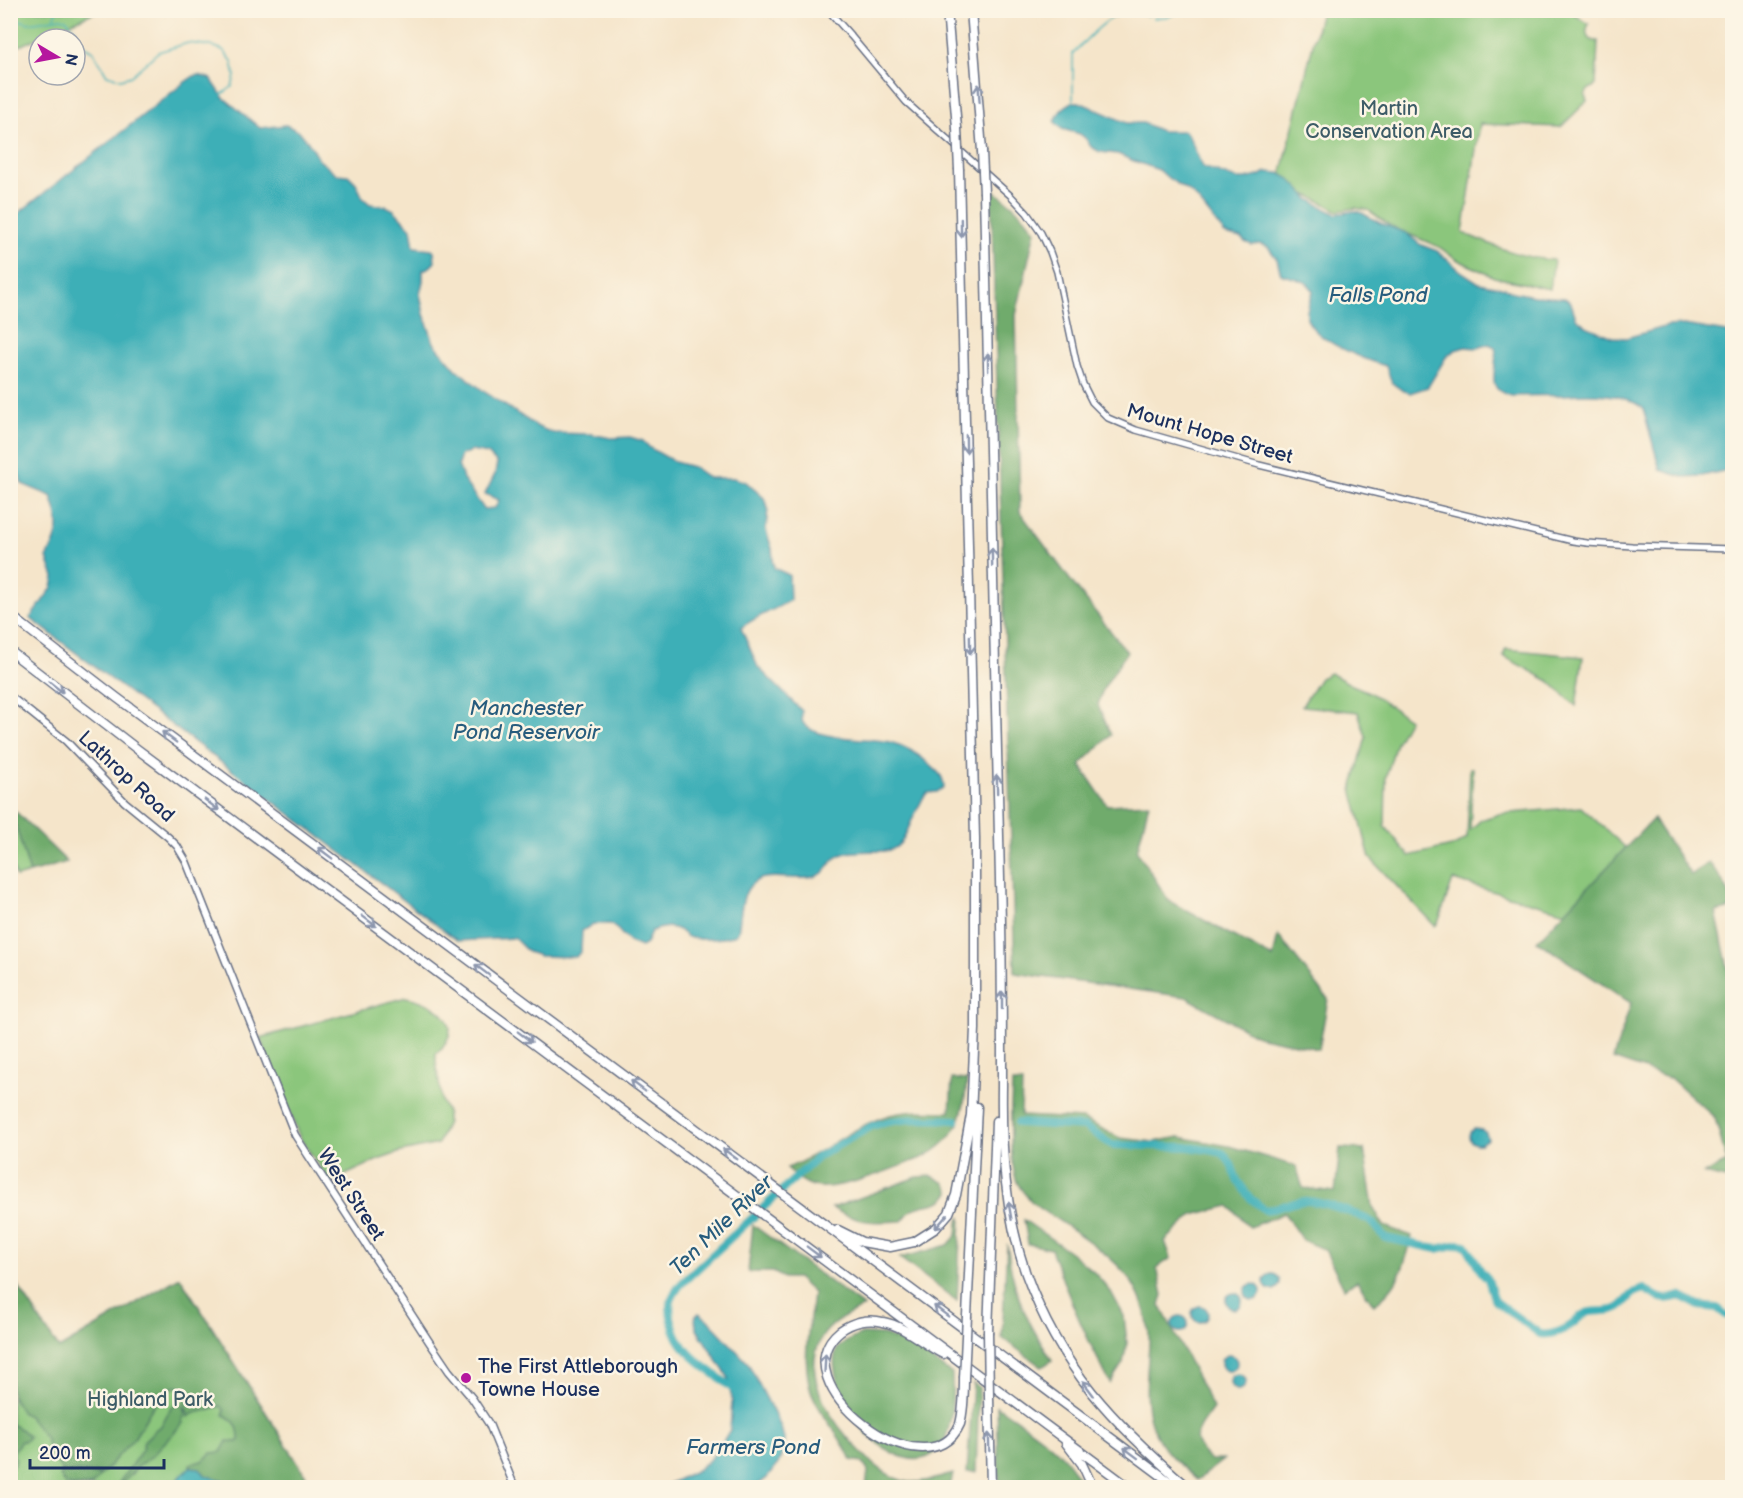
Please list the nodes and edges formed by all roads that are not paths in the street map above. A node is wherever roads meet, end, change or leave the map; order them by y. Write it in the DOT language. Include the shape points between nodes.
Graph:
graph roads {
  1 [pos="828,10"];
  2 [pos="947,10"];
  3 [pos="971,10"];
  4 [pos="1732,549"];
  5 [pos="10,615"];
  6 [pos="10,651"];
  7 [pos="10,696"];
  8 [pos="201,896"];
  9 [pos="975,1085"];
  10 [pos="1000,1086"];
  11 [pos="814,1217"];
  12 [pos="963,1363"];
  13 [pos="839,1412"];
  14 [pos="1058,1434"];
  15 [pos="949,1451"];
  16 [pos="515,1488"];
  17 [pos="991,1488"];
  18 [pos="1093,1488"];
  19 [pos="1130,1488"];
  20 [pos="1178,1488"];
  21 [pos="1189,1488"];
  1 -- 4 [label="street, Mount Hope Street" via="906,102 1010,195 1041,232 1057,272 1083,384 1092,402 1108,418 1136,430 1259,465 1572,541"];
  2 -- 9 [label="highway, one-way, bridge" via="959,170 979,972"];
  10 -- 3 [label="highway, one-way, bridge" via="1002,973 984,193"];
  11 -- 5 [label="highway, one-way"];
  6 -- 12 [label="highway, one-way"];
  7 -- 8 [label="main road, Lathrop Road" via="56,733 128,805 168,837 186,861"];
  8 -- 16 [label="main road, West Street" via="295,1135 424,1334 485,1418"];
  9 -- 11 [label="highway, one-way" via="956,1195 949,1213 936,1228 908,1244 883,1247 862,1242"];
  9 -- 15 [label="highway, bridge" via="961,1421"];
  17 -- 10 [label="highway, one-way, bridge" via="988,1332"];
  21 -- 10 [label="highway, one-way" via="1130,1436 1103,1406 1068,1360 1045,1318 1023,1265 1009,1209"];
  20 -- 11 [label="highway, one-way"];
  13 -- 12 [label="highway, one-way" via="825,1376 825,1354 835,1336 856,1323 876,1320 893,1325"];
  12 -- 14 [label="highway"];
  14 -- 18 [label="highway" via="1082,1464"];
  14 -- 19 [label="highway"];
}
